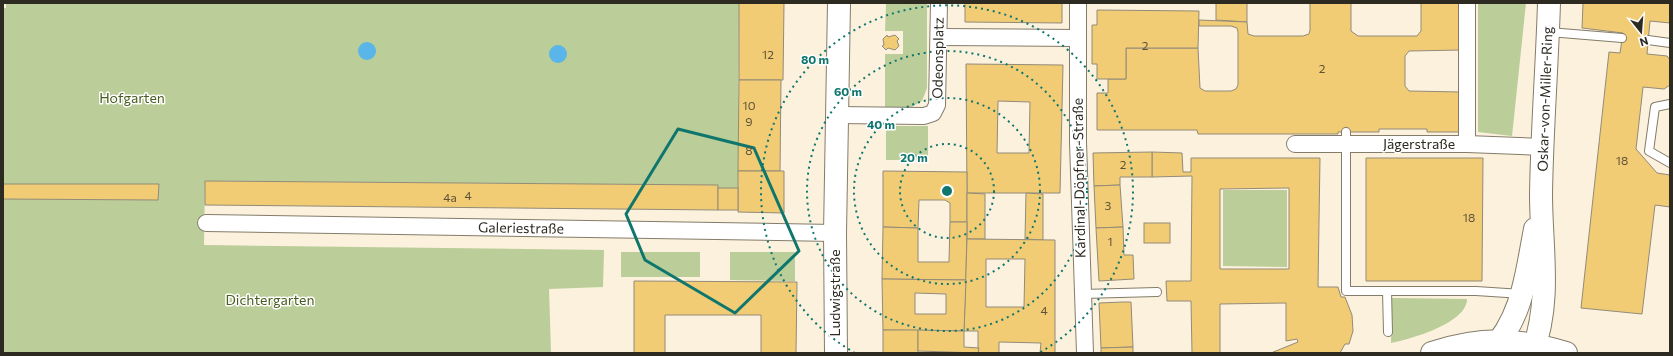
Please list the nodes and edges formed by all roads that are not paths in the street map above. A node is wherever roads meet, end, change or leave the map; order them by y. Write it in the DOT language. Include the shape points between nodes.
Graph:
graph roads {
  1 [pos="839,3"];
  2 [pos="939,3"];
  3 [pos="1078,3"];
  4 [pos="1467,3"];
  5 [pos="1549,3"];
  6 [pos="1548,32"];
  7 [pos="939,37"];
  8 [pos="1077,38"];
  9 [pos="1622,38"];
  10 [pos="1648,40"];
  11 [pos="1670,43"];
  12 [pos="1670,104"];
  13 [pos="838,115"];
  14 [pos="1346,138"];
  15 [pos="1295,144"];
  16 [pos="1467,144"];
  17 [pos="1544,147"];
  18 [pos="1670,163"];
  19 [pos="1541,195"];
  20 [pos="206,223"];
  21 [pos="835,233"];
  22 [pos="1387,291"];
  23 [pos="1157,292"];
  24 [pos="1082,294"];
  25 [pos="1522,294"];
  26 [pos="1388,332"];
  27 [pos="1494,347"];
  28 [pos="1546,350"];
  29 [pos="836,353"];
  30 [pos="1085,353"];
  31 [pos="1432,353"];
  1 -- 13 [label="main road"];
  2 -- 7 [label="street, Odeonsplatz"];
  3 -- 8 [label="street, Kardinal-Döpfner-Straße"];
  4 -- 16 [label="street"];
  5 -- 6 [label="main road, Oskar-von-Miller-Ring"];
  6 -- 9 [label="lane"];
  6 -- 17 [label="main road, Oskar-von-Miller-Ring"];
  7 -- 8 [label="street"];
  7 -- 13 [label="street, Odeonsplatz" via="937,105 933,113 924,116"];
  8 -- 24 [label="street, Kardinal-Döpfner-Straße"];
  10 -- 11 [label="lane"];
  12 -- 18 [label="lane" via="1655,107 1649,151"];
  13 -- 21 [label="main road"];
  14 -- 15 [label="street, Jägerstraße"];
  14 -- 16 [label="street, Jägerstraße"];
  14 -- 22 [label="lane" via="1346,292"];
  16 -- 17 [label="street, Jägerstraße"];
  17 -- 19 [label="main road, Oskar-von-Miller-Ring"];
  19 -- 25 [label="main road, Oskar-von-Miller-Ring"];
  19 -- 28 [label="main road, Oskar-von-Miller-Ring"];
  20 -- 21 [label="street, Galeriestraße"];
  21 -- 29 [label="main road, Ludwigstraße"];
  22 -- 25 [label="lane"];
  22 -- 26 [label="lane"];
  23 -- 24 [label="lane"];
  24 -- 30 [label="street, Kardinal-Döpfner-Straße"];
  25 -- 27 [label="main road, Oskar-von-Miller-Ring" via="1510,326"];
  27 -- 28 [label="main road, Oskar-von-Miller-Ring" via="1513,341"];
  27 -- 31 [label="main road, Oskar-von-Miller-Ring" via="1467,344"];
}
